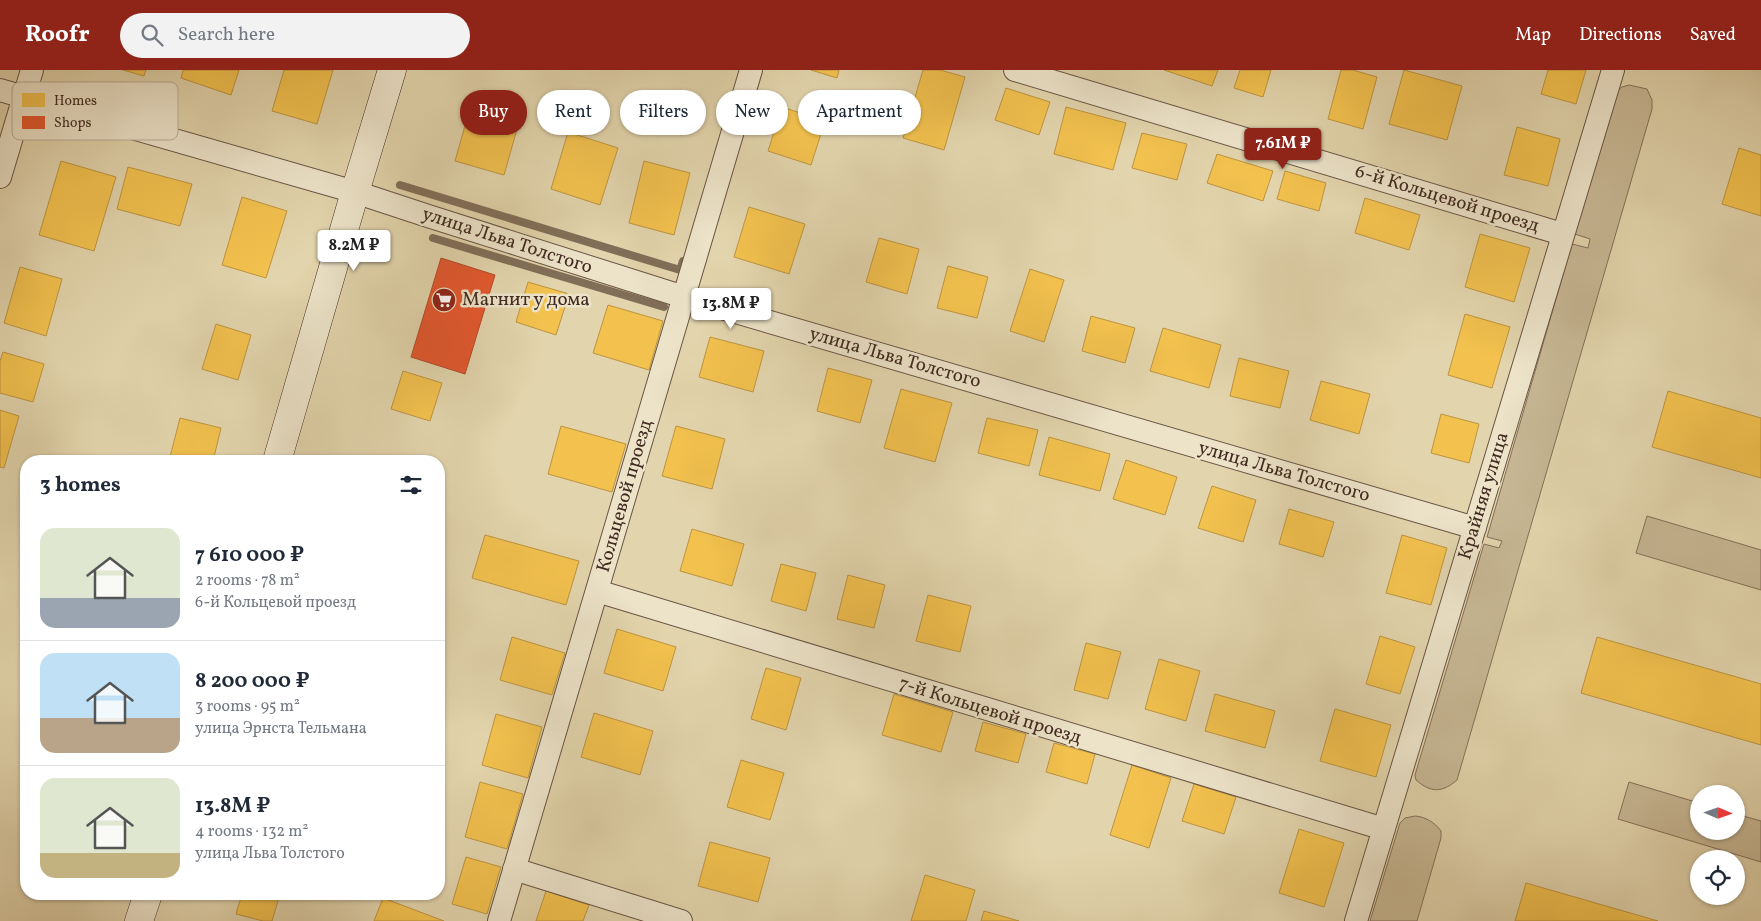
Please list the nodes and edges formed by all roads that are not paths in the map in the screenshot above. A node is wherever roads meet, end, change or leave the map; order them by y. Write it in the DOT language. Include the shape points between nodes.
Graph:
graph roads {
  1 [pos="32,70"];
  2 [pos="392,70"];
  3 [pos="752,70"];
  4 [pos="1015,70"];
  5 [pos="1613,70"];
  6 [pos="28,82"];
  7 [pos="12,137"];
  8 [pos="174,140"];
  9 [pos="0,177"];
  10 [pos="355,192"];
  11 [pos="1562,234"];
  12 [pos="684,297"];
  13 [pos="279,455"];
  14 [pos="1475,528"];
  15 [pos="597,591"];
  16 [pos="1384,829"];
  17 [pos="514,869"];
  18 [pos="146,900"];
  19 [pos="139,921"];
  20 [pos="499,921"];
  21 [pos="681,921"];
  22 [pos="1356,921"];
  1 -- 6 [label="street"];
  2 -- 10 [label="main road"];
  3 -- 12 [label="street, Кольцевой проезд"];
  4 -- 11 [label="street, 6-й Кольцевой проезд"];
  5 -- 11 [label="street, Крайняя улица"];
  7 -- 9 [label="street"];
  8 -- 10 [label="street, улица Льва Толстого"];
  10 -- 12 [label="street, улица Льва Толстого"];
  10 -- 13 [label="main road"];
  11 -- 14 [label="street, Крайняя улица"];
  12 -- 14 [label="street, улица Льва Толстого"];
  12 -- 15 [label="street, Кольцевой проезд"];
  14 -- 16 [label="street, Крайняя улица"];
  15 -- 16 [label="street, 7-й Кольцевой проезд"];
  15 -- 17 [label="street, Кольцевой проезд"];
  16 -- 22 [label="street, Крайняя улица"];
  17 -- 20 [label="street, Кольцевой проезд"];
  17 -- 21 [label="street"];
  18 -- 19 [label="main road"];
}
